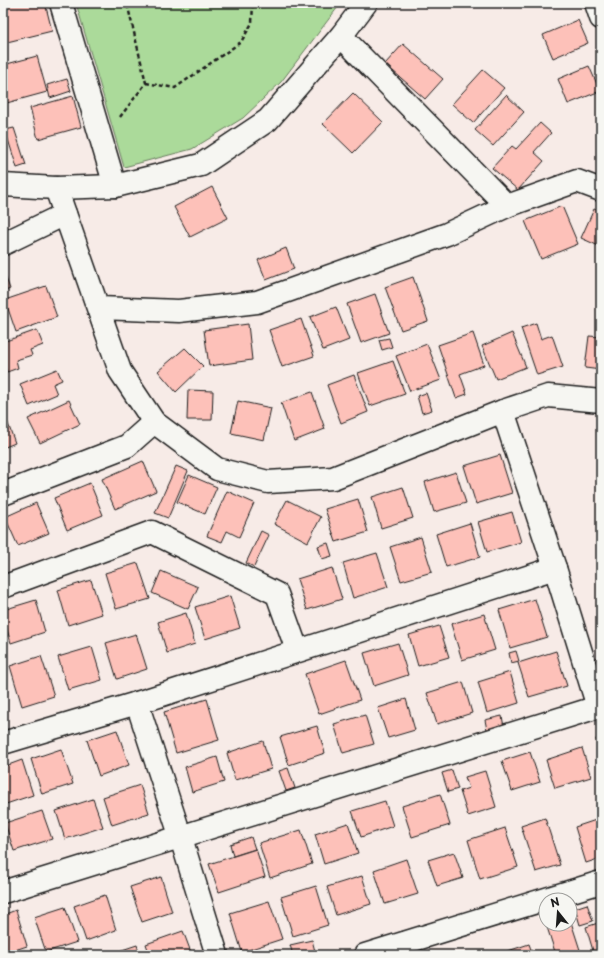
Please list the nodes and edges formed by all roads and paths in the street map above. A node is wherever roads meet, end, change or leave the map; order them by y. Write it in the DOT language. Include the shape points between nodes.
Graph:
graph roads {
  1 [pos="61,3"];
  2 [pos="127,3"];
  3 [pos="253,3"];
  4 [pos="366,3"];
  5 [pos="596,3"];
  6 [pos="601,18"];
  7 [pos="341,36"];
  8 [pos="146,83"];
  9 [pos="102,144"];
  10 [pos="3,185"];
  11 [pos="115,186"];
  12 [pos="56,188"];
  13 [pos="601,190"];
  14 [pos="507,206"];
  15 [pos="65,214"];
  16 [pos="3,244"];
  17 [pos="99,308"];
  18 [pos="601,401"];
  19 [pos="503,411"];
  20 [pos="154,422"];
  21 [pos="3,494"];
  22 [pos="555,568"];
  23 [pos="3,587"];
  24 [pos="297,650"];
  25 [pos="137,702"];
  26 [pos="600,706"];
  27 [pos="3,743"];
  28 [pos="181,838"];
  29 [pos="601,882"];
  30 [pos="3,892"];
  31 [pos="217,955"];
  32 [pos="365,955"];
  1 -- 9 [label="street"];
  2 -- 8 [label="path"];
  3 -- 8 [label="path" via="252,23 241,42 175,88"];
  4 -- 7 [label="street"];
  5 -- 6 [label="street"];
  7 -- 11 [label="street" via="268,120 201,165"];
  7 -- 14 [label="street"];
  8 -- 9 [label="path"];
  9 -- 11 [label="street"];
  10 -- 12 [label="street"];
  11 -- 12 [label="street"];
  12 -- 15 [label="street"];
  13 -- 14 [label="street" via="577,181"];
  14 -- 17 [label="street" via="447,234 257,302 179,311"];
  15 -- 16 [label="street"];
  15 -- 17 [label="street"];
  17 -- 20 [label="street" via="120,371"];
  18 -- 19 [label="street" via="548,396"];
  19 -- 20 [label="street" via="333,478 268,482 217,469"];
  19 -- 22 [label="street"];
  20 -- 21 [label="street" via="127,446"];
  22 -- 24 [label="street"];
  22 -- 26 [label="street"];
  23 -- 24 [label="street" via="152,532 277,594"];
  24 -- 25 [label="street"];
  25 -- 27 [label="street"];
  25 -- 28 [label="street"];
  26 -- 28 [label="street"];
  28 -- 30 [label="street"];
  28 -- 31 [label="street"];
  29 -- 32 [label="street"];
}
